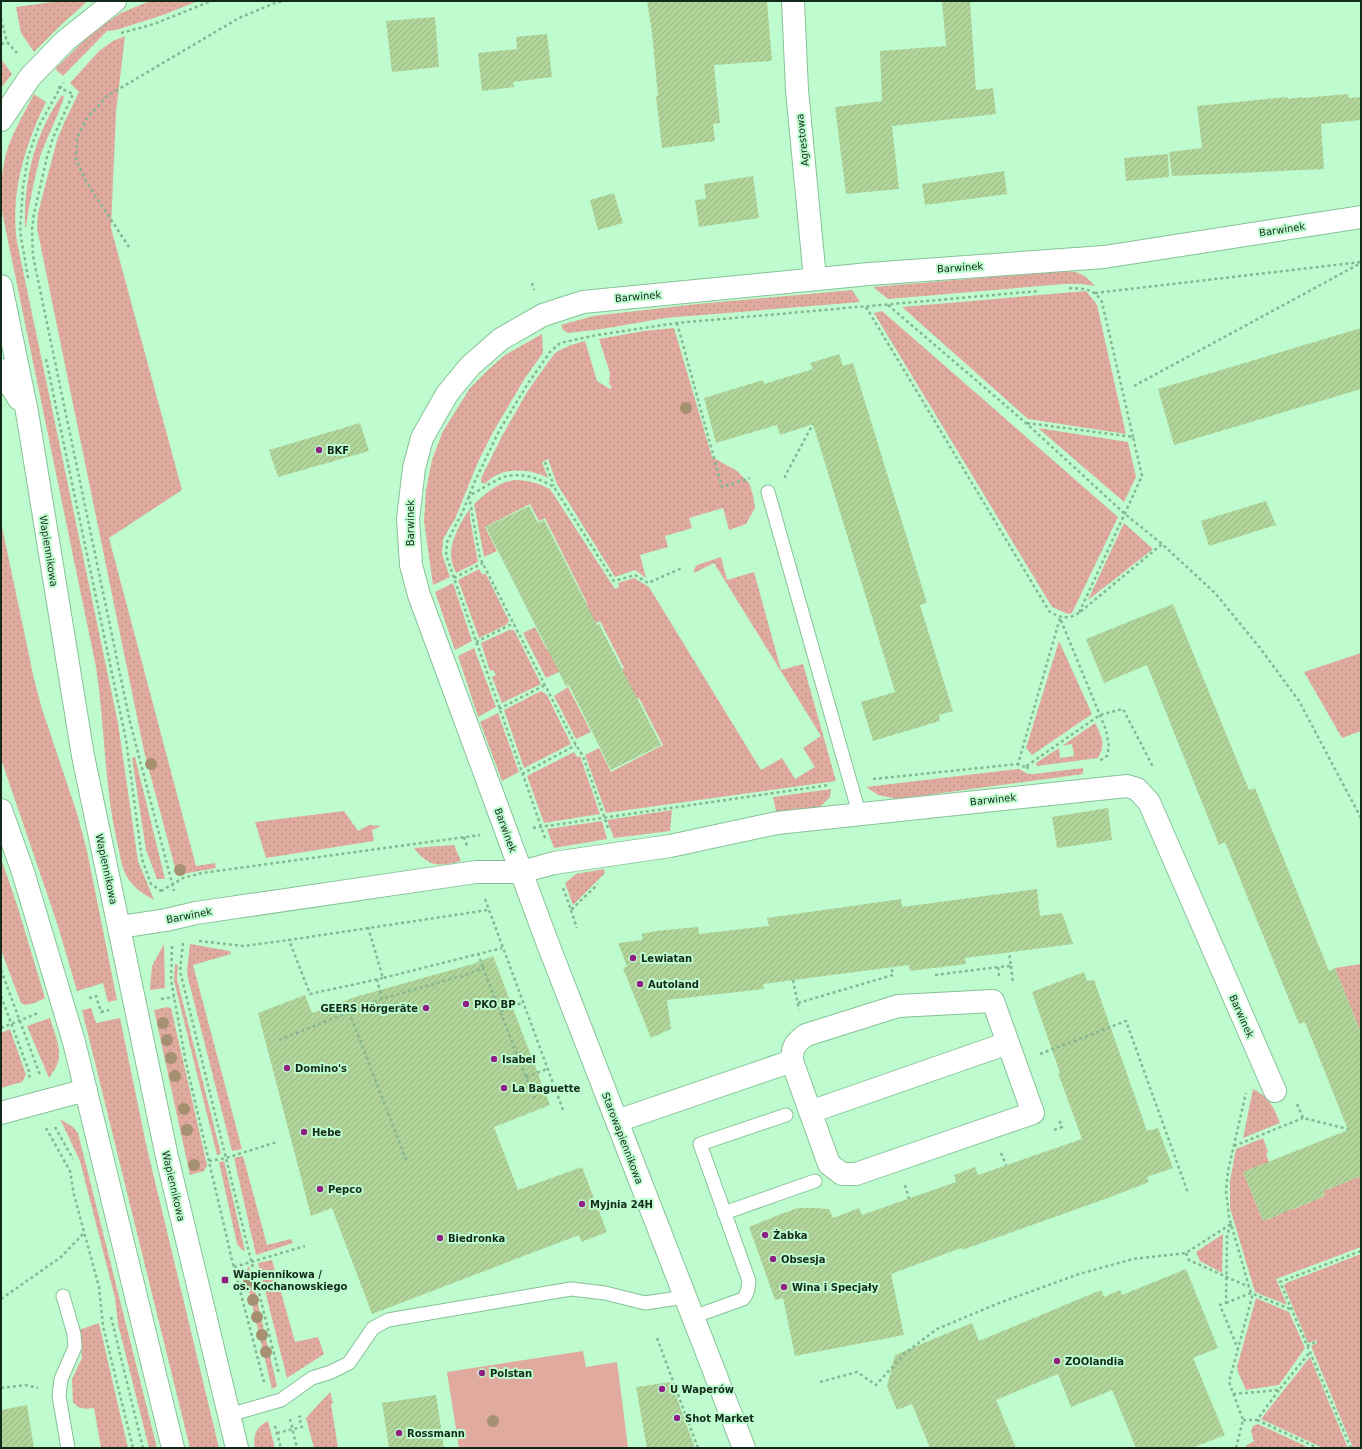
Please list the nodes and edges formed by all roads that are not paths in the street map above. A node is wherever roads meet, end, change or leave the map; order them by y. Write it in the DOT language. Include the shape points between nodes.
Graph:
graph roads {
  1 [pos="115,1"];
  2 [pos="793,1"];
  3 [pos="1,120"];
  4 [pos="1361,217"];
  5 [pos="815,279"];
  6 [pos="1,286"];
  7 [pos="1,370"];
  8 [pos="27,412"];
  9 [pos="768,492"];
  10 [pos="1,810"];
  11 [pos="859,813"];
  12 [pos="521,872"];
  13 [pos="120,927"];
  14 [pos="1008,1043"];
  15 [pos="792,1061"];
  16 [pos="86,1090"];
  17 [pos="1285,1094"];
  18 [pos="810,1112"];
  19 [pos="1,1113"];
  20 [pos="786,1115"];
  21 [pos="617,1121"];
  22 [pos="815,1181"];
  23 [pos="724,1213"];
  24 [pos="63,1296"];
  25 [pos="685,1297"];
  26 [pos="693,1317"];
  27 [pos="229,1415"];
  28 [pos="68,1448"];
  29 [pos="173,1448"];
  30 [pos="237,1448"];
  31 [pos="744,1448"];
  1 -- 3 [label="street" via="65,41 35,71"];
  2 -- 5 [label="street, Agrestowa" via="797,90"];
  4 -- 5 [label="street, Barwinek" via="1104,257"];
  5 -- 12 [label="street, Barwinek" via="583,302 543,315 501,339 470,366 447,394 422,438 409,496 411,565 419,595"];
  6 -- 8 [label="street, Wapiennikowa"];
  7 -- 8 [label="street"];
  8 -- 13 [label="street, Wapiennikowa" via="83,756"];
  9 -- 11 [label="lane"];
  10 -- 16 [label="street" via="24,872 64,1005"];
  11 -- 12 [label="street, Barwinek" via="777,823 670,846 554,863"];
  11 -- 17 [label="street, Barwinek" via="1127,786 1137,789 1149,802"];
  12 -- 13 [label="street, Barwinek" via="476,872 196,913"];
  12 -- 21 [label="street, Starowapiennikowa"];
  13 -- 27 [label="street, Wapiennikowa" via="167,1157"];
  14 -- 15 [label="street" via="993,1001 898,1006 806,1035 797,1042 792,1051"];
  14 -- 18 [label="street"];
  14 -- 18 [label="street" via="1033,1113 856,1174 842,1174 829,1164"];
  15 -- 18 [label="street"];
  15 -- 21 [label="street"];
  16 -- 19 [label="street"];
  16 -- 29 [label="street"];
  20 -- 23 [label="lane" via="700,1144"];
  21 -- 25 [label="street, Starowapiennikowa"];
  22 -- 23 [label="lane"];
  23 -- 26 [label="lane" via="748,1281 746,1296"];
  24 -- 28 [label="lane" via="74,1334 75,1347 61,1379 58,1396"];
  25 -- 26 [label="street, Starowapiennikowa"];
  25 -- 27 [label="lane" via="645,1303 605,1293 571,1289 388,1320 373,1328 349,1363 312,1378 281,1400"];
  26 -- 31 [label="street, Starowapiennikowa"];
  27 -- 30 [label="street, Wapiennikowa"];
}
